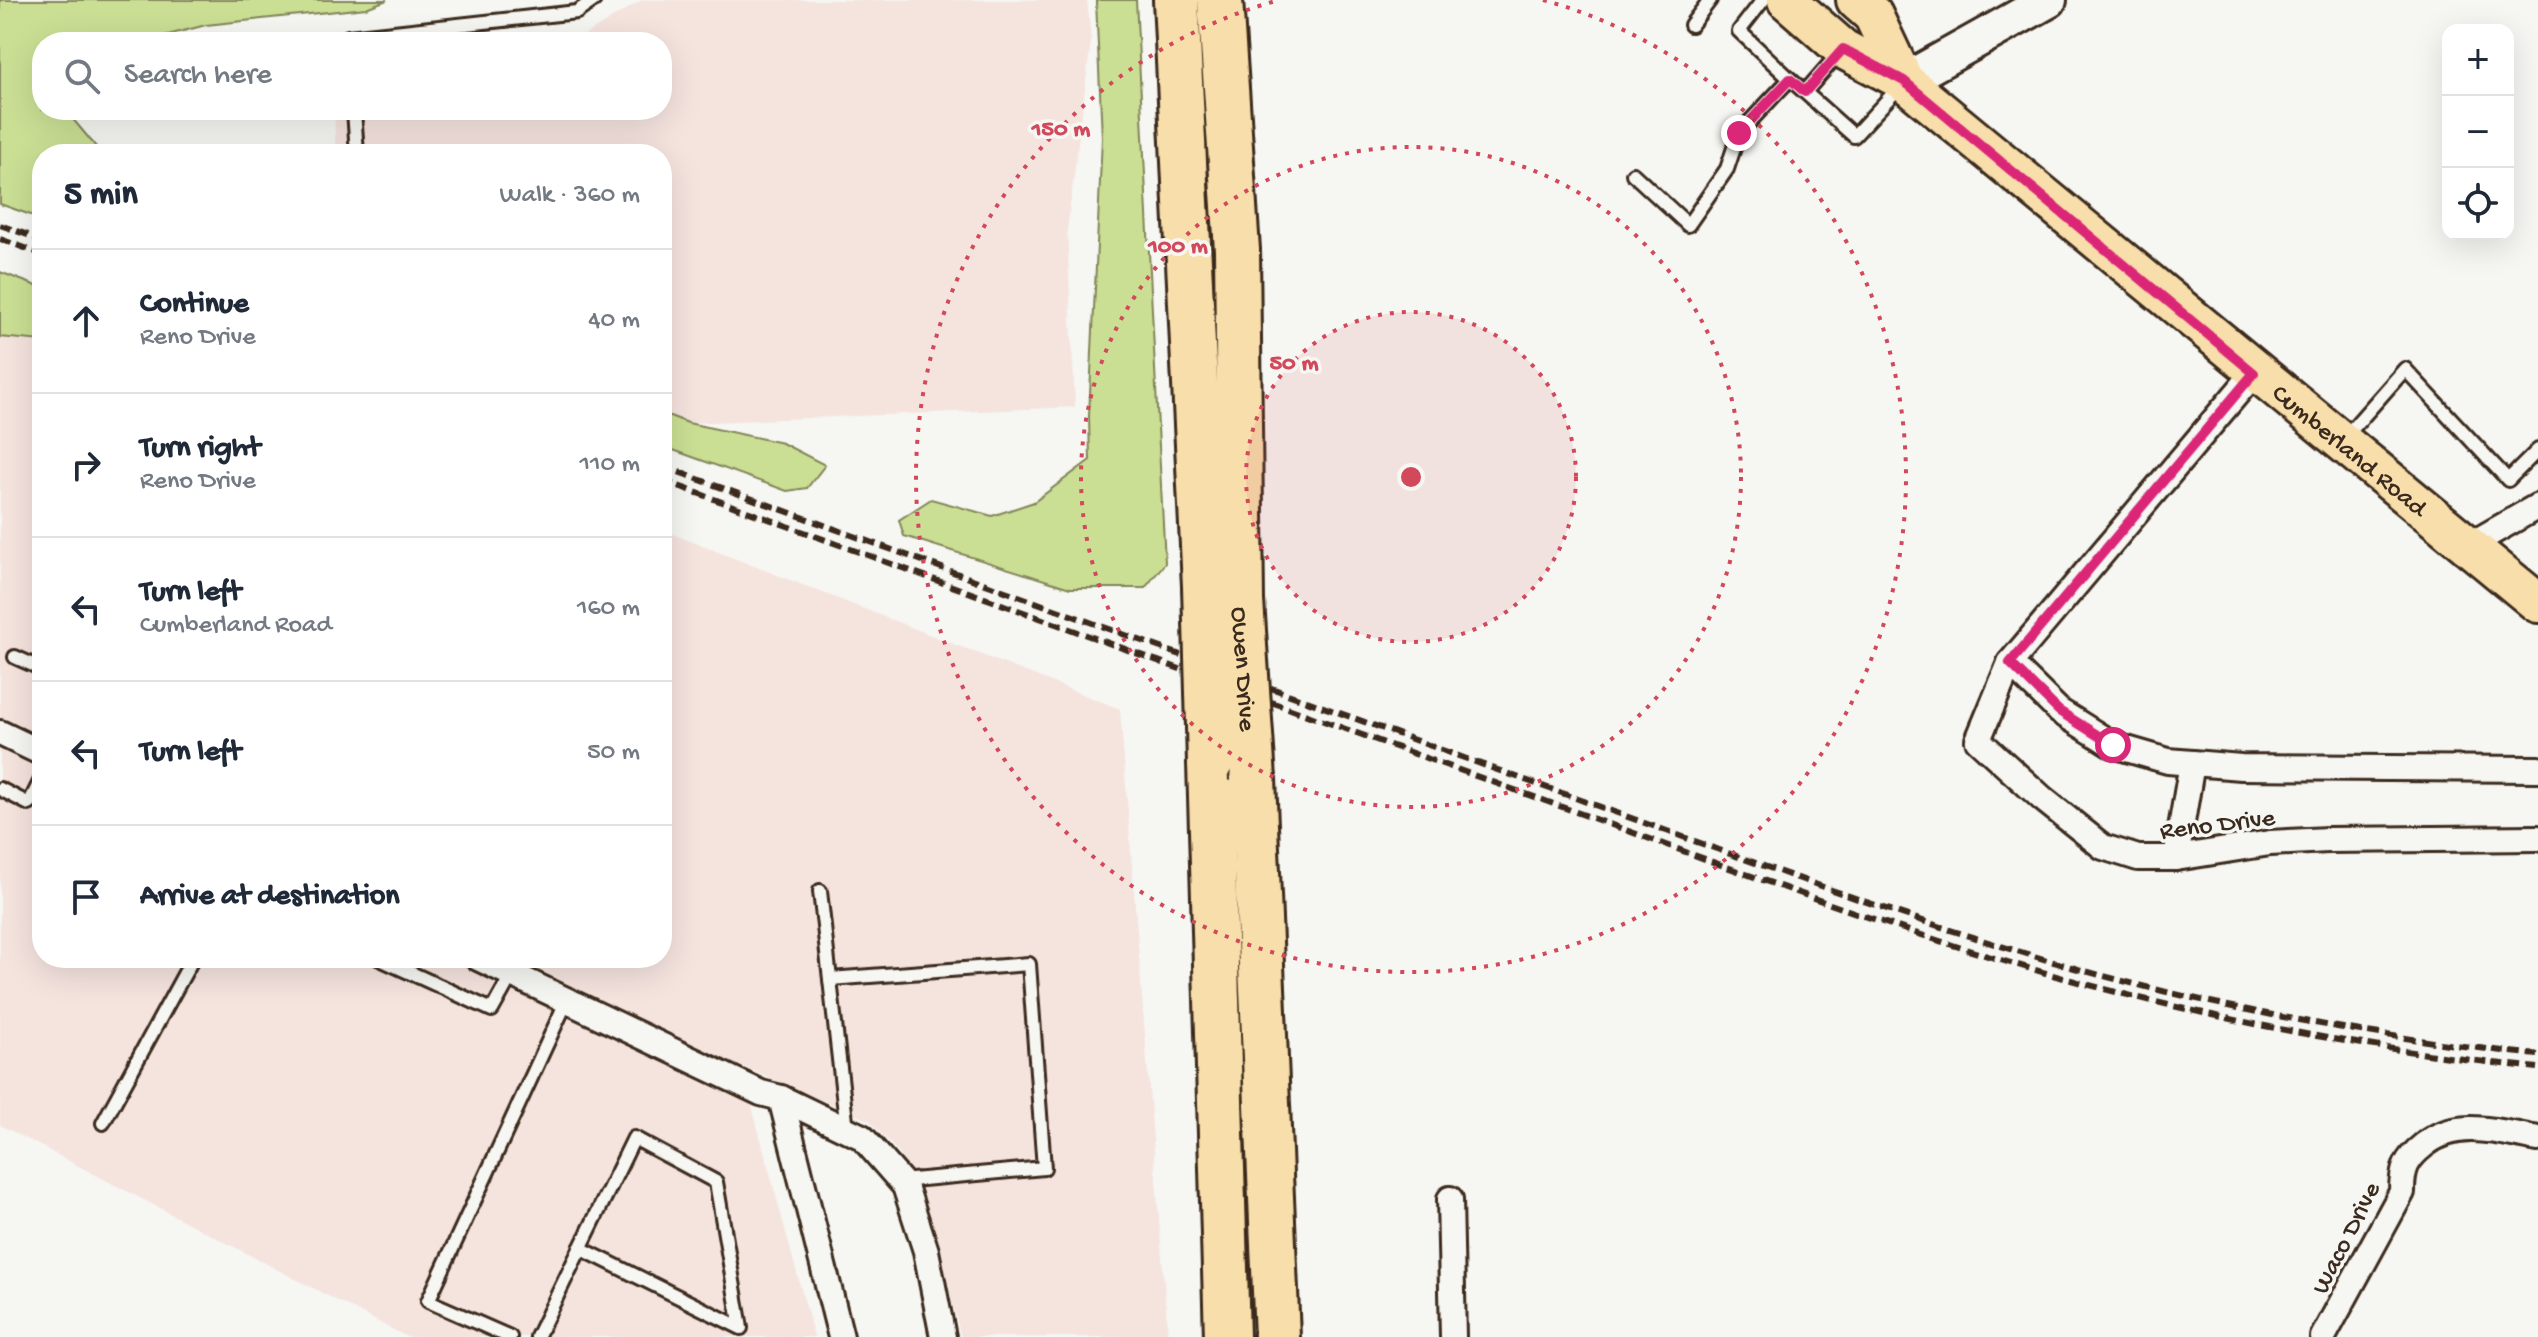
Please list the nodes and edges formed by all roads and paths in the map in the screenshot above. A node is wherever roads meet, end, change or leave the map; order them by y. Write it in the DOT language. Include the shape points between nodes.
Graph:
graph roads {
  1 [pos="594,0"];
  2 [pos="1176,0"];
  3 [pos="1220,0"];
  4 [pos="1710,0"];
  5 [pos="1763,0"];
  6 [pos="1787,0"];
  7 [pos="1856,0"];
  8 [pos="2049,0"];
  9 [pos="1691,25"];
  10 [pos="394,32"];
  11 [pos="1843,49"];
  12 [pos="1790,79"];
  13 [pos="1904,81"];
  14 [pos="1805,92"];
  15 [pos="355,120"];
  16 [pos="356,144"];
  17 [pos="1633,174"];
  18 [pos="2254,373"];
  19 [pos="2340,443"];
  20 [pos="2538,450"];
  21 [pos="2538,506"];
  22 [pos="2468,546"];
  23 [pos="1223,594"];
  24 [pos="2538,603"];
  25 [pos="15,657"];
  26 [pos="2010,663"];
  27 [pos="32,665"];
  28 [pos="0,733"];
  29 [pos="32,748"];
  30 [pos="2192,763"];
  31 [pos="2538,769"];
  32 [pos="0,789"];
  33 [pos="32,798"];
  34 [pos="2538,838"];
  35 [pos="2176,858"];
  36 [pos="820,891"];
  37 [pos="188,968"];
  38 [pos="400,968"];
  39 [pos="499,968"];
  40 [pos="512,974"];
  41 [pos="830,979"];
  42 [pos="567,1000"];
  43 [pos="781,1098"];
  44 [pos="103,1123"];
  45 [pos="847,1130"];
  46 [pos="2538,1139"];
  47 [pos="901,1181"];
  48 [pos="1450,1199"];
  49 [pos="580,1248"];
  50 [pos="510,1337"];
  51 [pos="537,1337"];
  52 [pos="841,1337"];
  53 [pos="943,1337"];
  54 [pos="1227,1337"];
  55 [pos="1277,1337"];
  56 [pos="1453,1337"];
  57 [pos="2323,1337"];
  1 -- 10 [label="lane" via="577,12"];
  2 -- 23 [label="highway, Owen Drive"];
  3 -- 23 [label="highway, Owen Drive" via="1237,250"];
  4 -- 9 [label="lane"];
  5 -- 12 [label="lane" via="1739,31"];
  6 -- 11 [label="main road, Cumberland Road"];
  7 -- 13 [label="main road, Cumberland Road" via="1873,15"];
  8 -- 13 [label="main road"];
  11 -- 13 [label="main road, Cumberland Road"];
  11 -- 14 [label="lane"];
  12 -- 14 [label="lane"];
  12 -- 17 [label="lane" via="1739,133 1727,169 1688,225"];
  13 -- 14 [label="lane" via="1854,136"];
  13 -- 18 [label="main road, Cumberland Road"];
  15 -- 16 [label="lane"];
  18 -- 19 [label="main road, Cumberland Road"];
  18 -- 26 [label="street, Reno Drive"];
  19 -- 20 [label="lane" via="2405,369 2508,480"];
  19 -- 22 [label="main road, Cumberland Road"];
  21 -- 22 [label="street"];
  22 -- 24 [label="main road, Cumberland Road"];
  23 -- 54 [label="highway, Owen Drive, bridge" via="1210,763"];
  23 -- 55 [label="highway, Owen Drive, bridge" via="1253,779"];
  25 -- 27 [label="lane"];
  26 -- 30 [label="street, Reno Drive" via="2059,711 2113,745"];
  26 -- 35 [label="street, Reno Drive" via="1978,740 2103,847 2138,858"];
  28 -- 29 [label="street"];
  30 -- 31 [label="street, Reno Drive"];
  30 -- 35 [label="street"];
  32 -- 33 [label="lane" via="29,804"];
  34 -- 35 [label="street, Reno Drive" via="2314,840"];
  36 -- 41 [label="lane"];
  37 -- 44 [label="lane"];
  38 -- 40 [label="lane" via="492,1010"];
  39 -- 40 [label="street"];
  40 -- 42 [label="street"];
  41 -- 45 [label="lane"];
  41 -- 47 [label="lane" via="1029,964 1044,1168"];
  42 -- 43 [label="street"];
  42 -- 50 [label="lane" via="428,1301"];
  43 -- 45 [label="street"];
  43 -- 52 [label="street"];
  45 -- 47 [label="street" via="862,1137"];
  46 -- 57 [label="street, Waco Drive" via="2468,1127 2440,1131 2407,1158 2402,1192"];
  47 -- 53 [label="street" via="926,1251"];
  48 -- 56 [label="street"];
  49 -- 49 [label="lane" via="661,1288 741,1328 716,1182 634,1138"];
  49 -- 51 [label="lane"];
}
